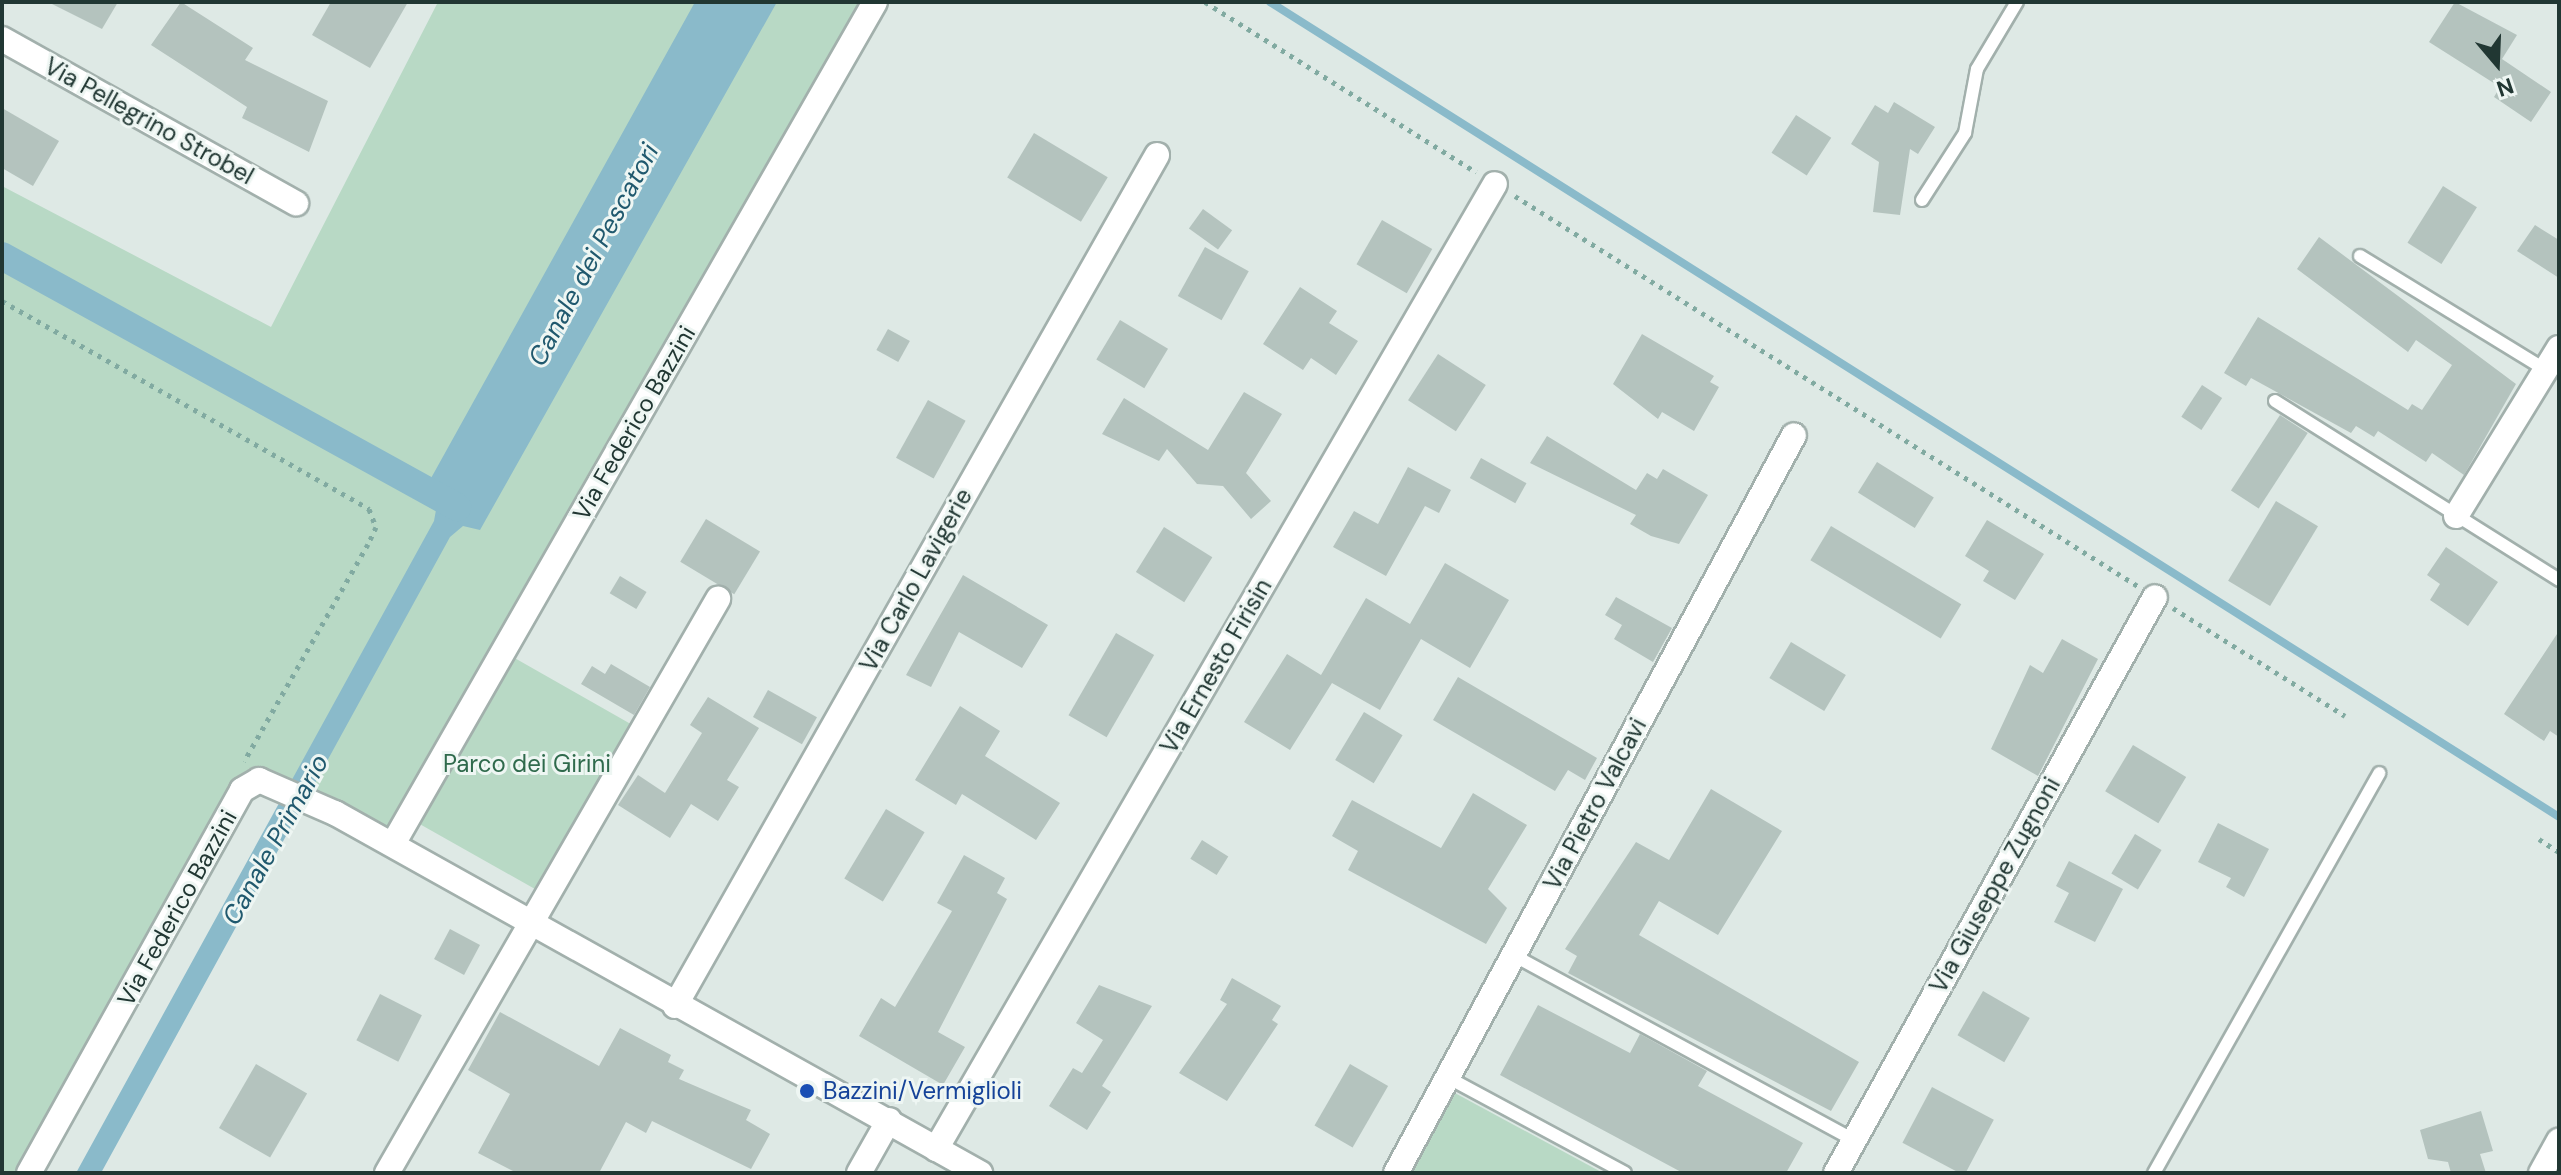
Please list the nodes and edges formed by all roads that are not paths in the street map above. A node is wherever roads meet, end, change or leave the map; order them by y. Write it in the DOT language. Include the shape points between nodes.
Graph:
graph roads {
  1 [pos="875,2"];
  2 [pos="2017,2"];
  3 [pos="2,39"];
  4 [pos="1157,155"];
  5 [pos="1495,184"];
  6 [pos="1922,200"];
  7 [pos="296,203"];
  8 [pos="2360,256"];
  9 [pos="2559,348"];
  10 [pos="2546,370"];
  11 [pos="2275,401"];
  12 [pos="1794,435"];
  13 [pos="2456,516"];
  14 [pos="2559,580"];
  15 [pos="2155,597"];
  16 [pos="718,599"];
  17 [pos="2379,773"];
  18 [pos="393,844"];
  19 [pos="528,921"];
  20 [pos="1513,955"];
  21 [pos="675,1006"];
  22 [pos="1447,1077"];
  23 [pos="889,1120"];
  24 [pos="1854,1140"];
  25 [pos="2559,1141"];
  26 [pos="936,1149"];
  27 [pos="29,1173"];
  28 [pos="387,1173"];
  29 [pos="859,1173"];
  30 [pos="980,1173"];
  31 [pos="1396,1173"];
  32 [pos="1625,1173"];
  33 [pos="1836,1173"];
  34 [pos="2154,1173"];
  35 [pos="2541,1173"];
  1 -- 18 [label="street, Via Federico Bazzini"];
  2 -- 6 [label="lane" via="1977,69 1965,133"];
  3 -- 7 [label="street, Via Pellegrino Strobel"];
  4 -- 21 [label="street, Via Carlo Lavigerie"];
  5 -- 26 [label="street, Via Ernesto Firisin"];
  8 -- 10 [label="lane"];
  9 -- 10 [label="street"];
  10 -- 13 [label="street"];
  11 -- 13 [label="lane"];
  12 -- 20 [label="street, Via Pietro Valcavi"];
  13 -- 14 [label="lane"];
  15 -- 24 [label="street, Via Giuseppe Zugnoni"];
  16 -- 19 [label="street"];
  17 -- 34 [label="lane"];
  18 -- 19 [label="street"];
  18 -- 27 [label="street, Via Federico Bazzini" via="268,782 242,790"];
  19 -- 21 [label="street"];
  19 -- 28 [label="street"];
  20 -- 22 [label="street, Via Pietro Valcavi"];
  20 -- 24 [label="lane"];
  21 -- 23 [label="street"];
  22 -- 31 [label="street, Via Pietro Valcavi"];
  22 -- 32 [label="lane"];
  23 -- 26 [label="street"];
  23 -- 29 [label="street"];
  24 -- 33 [label="street, Via Giuseppe Zugnoni"];
  25 -- 35 [label="street"];
  26 -- 30 [label="street"];
}
